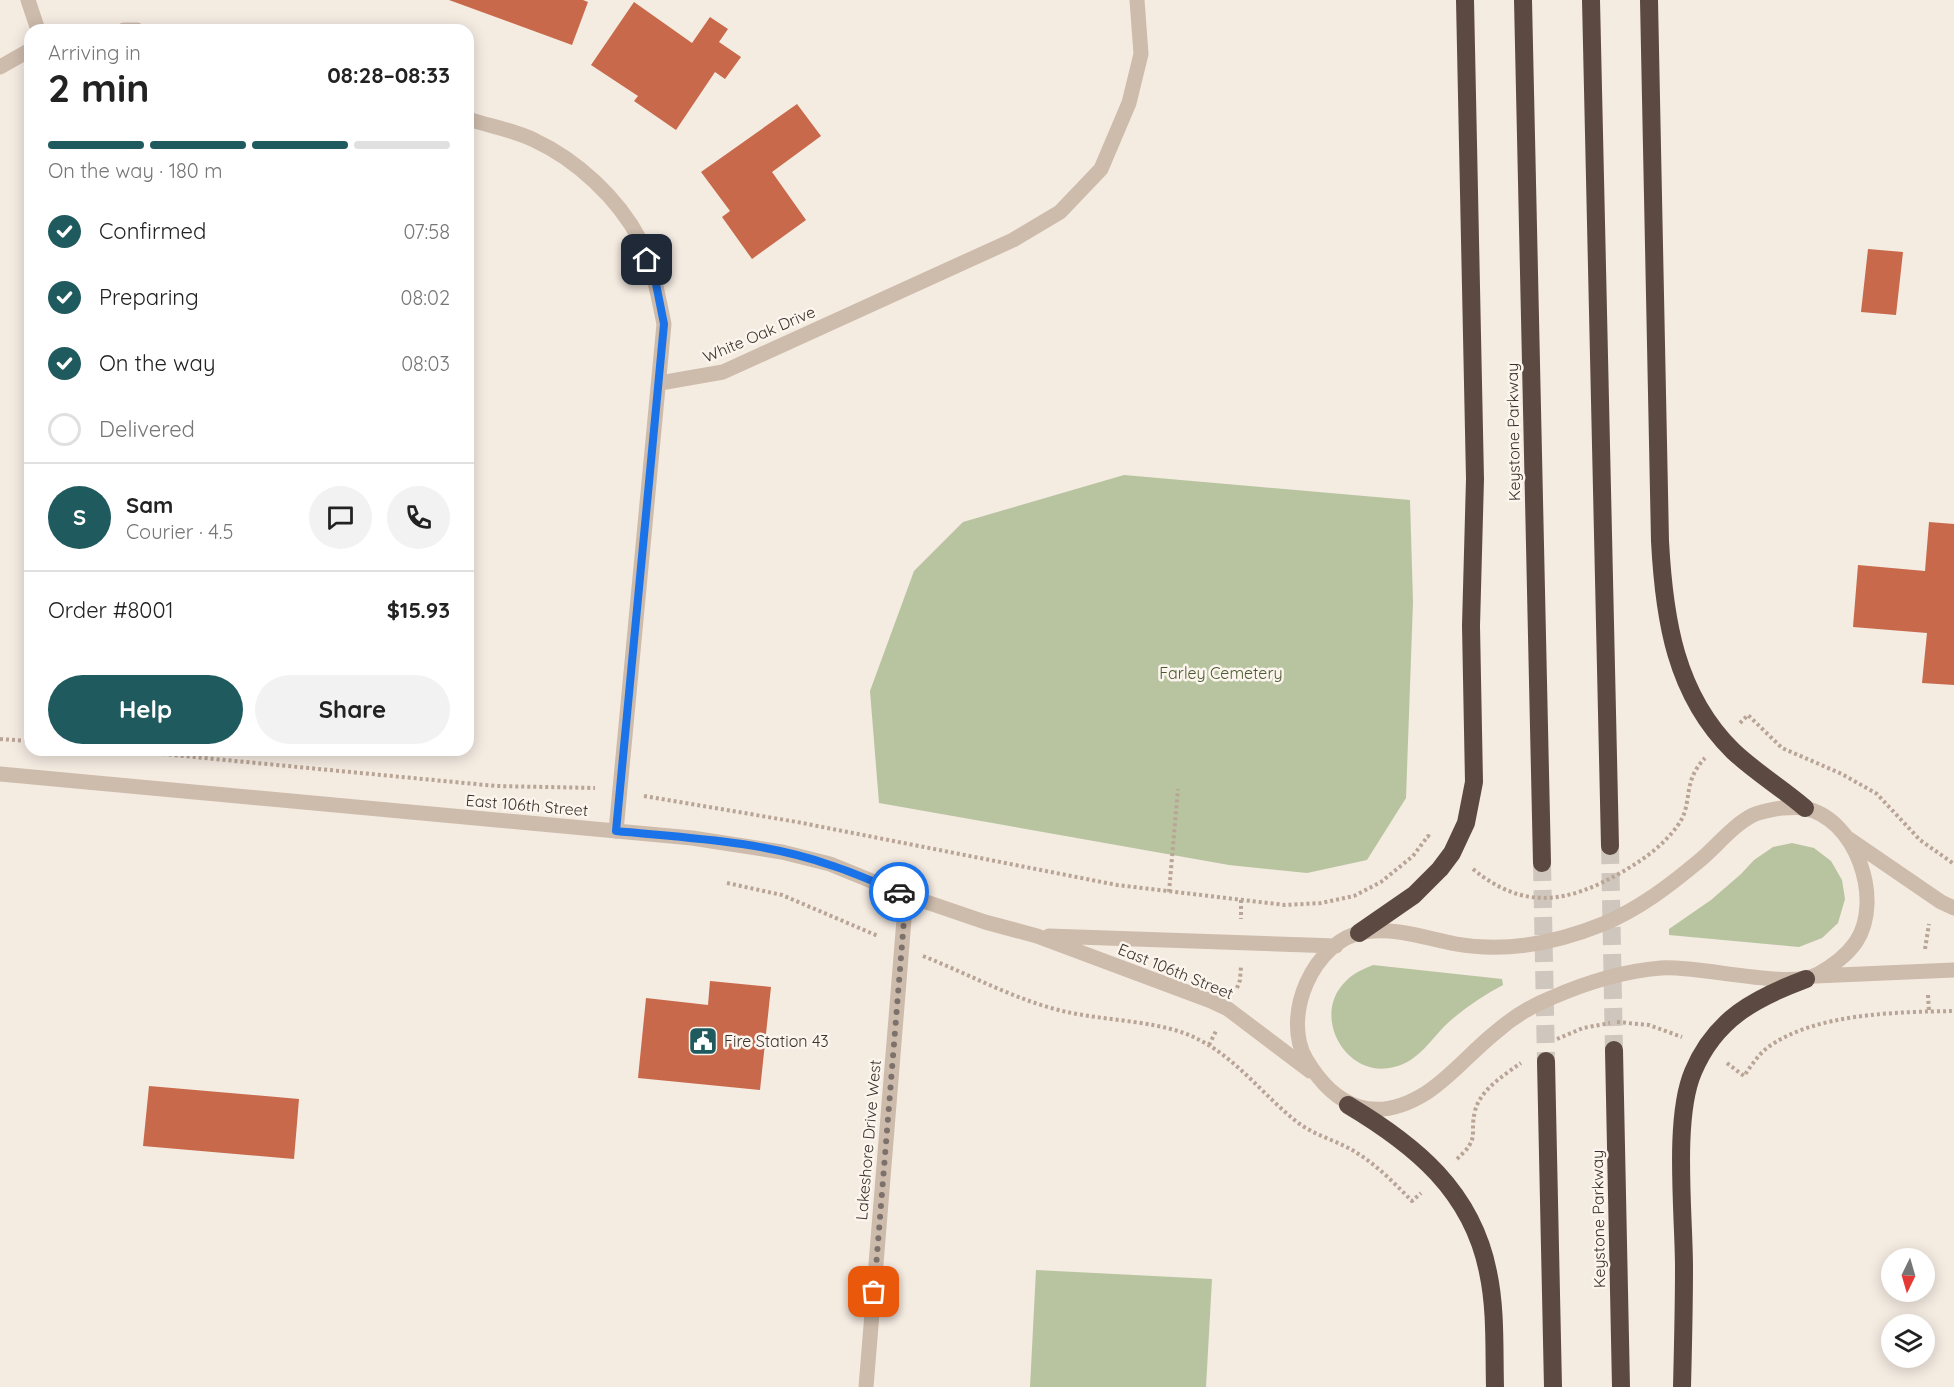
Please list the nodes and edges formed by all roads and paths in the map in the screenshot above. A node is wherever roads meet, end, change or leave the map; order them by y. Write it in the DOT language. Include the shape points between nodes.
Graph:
graph roads {
  1 [pos="28,0"];
  2 [pos="1137,0"];
  3 [pos="1465,0"];
  4 [pos="1522,0"];
  5 [pos="1591,0"];
  6 [pos="1649,0"];
  7 [pos="36,24"];
  8 [pos="24,53"];
  9 [pos="0,67"];
  10 [pos="474,121"];
  11 [pos="660,383"];
  12 [pos="1748,715"];
  13 [pos="0,739"];
  14 [pos="24,741"];
  15 [pos="0,774"];
  16 [pos="1178,789"];
  17 [pos="1805,808"];
  18 [pos="616,831"];
  19 [pos="1847,837"];
  20 [pos="1610,846"];
  21 [pos="1542,863"];
  22 [pos="1954,864"];
  23 [pos="727,883"];
  24 [pos="1169,892"];
  25 [pos="906,895"];
  26 [pos="1241,900"];
  27 [pos="1954,908"];
  28 [pos="1359,933"];
  29 [pos="1037,936"];
  30 [pos="1241,942"];
  31 [pos="1336,946"];
  32 [pos="902,947"];
  33 [pos="1954,970"];
  34 [pos="1810,978"];
  35 [pos="1228,1009"];
  36 [pos="1954,1011"];
  37 [pos="1209,1045"];
  38 [pos="1614,1050"];
  39 [pos="1546,1061"];
  40 [pos="1744,1076"];
  41 [pos="1320,1078"];
  42 [pos="1348,1105"];
  43 [pos="1412,1201"];
  44 [pos="866,1387"];
  45 [pos="1495,1387"];
  46 [pos="1553,1387"];
  47 [pos="1621,1387"];
  48 [pos="1682,1387"];
  1 -- 7 [label="street"];
  2 -- 11 [label="street, White Oak Drive" via="1141,54 1129,104 1101,169 1060,212 1013,240 723,372"];
  3 -- 28 [label="highway" via="1476,479 1471,626 1474,782 1466,823 1440,869 1414,895"];
  4 -- 21 [label="highway, Keystone Parkway"];
  5 -- 20 [label="highway"];
  6 -- 17 [label="highway" via="1660,541 1666,615 1690,690 1714,728 1734,752"];
  8 -- 9 [label="street"];
  10 -- 11 [label="street" via="533,139 587,175 619,208 640,240 655,279 664,324"];
  11 -- 18 [label="street"];
  12 -- 22 [label="path" via="1782,748 1851,778 1877,794 1920,840"];
  13 -- 14 [label="path"];
  15 -- 18 [label="street, East 106th Street"];
  16 -- 24 [label="path"];
  17 -- 19 [label="street" via="1828,820"];
  17 -- 28 [label="street" via="1781,808 1752,815 1646,902 1598,926 1553,940 1503,947 1455,944 1412,933"];
  18 -- 25 [label="street, East 106th Street" via="782,852 830,864"];
  19 -- 27 [label="street"];
  19 -- 34 [label="street" via="1862,866 1867,906 1864,925 1856,943"];
  23 -- 32 [label="path" via="800,901"];
  25 -- 29 [label="street, East 106th Street"];
  25 -- 32 [label="street, Lakeshore Drive West"];
  26 -- 30 [label="path"];
  28 -- 31 [label="street"];
  29 -- 30 [label="street, East 106th Street"];
  29 -- 35 [label="street, East 106th Street"];
  30 -- 31 [label="street, East 106th Street"];
  30 -- 35 [label="path" via="1240,980"];
  31 -- 41 [label="street" via="1307,979 1298,1018 1304,1055"];
  32 -- 37 [label="path" via="1039,1004 1074,1014 1173,1030"];
  32 -- 44 [label="street, Lakeshore Drive West"];
  33 -- 34 [label="street"];
  34 -- 42 [label="street" via="1678,968 1612,977 1554,996 1517,1016 1429,1091 1411,1101 1377,1109"];
  34 -- 48 [label="highway" via="1765,994 1733,1017 1717,1033 1692,1072 1682,1144"];
  35 -- 37 [label="path"];
  35 -- 41 [label="street, East 106th Street"];
  36 -- 40 [label="path" via="1895,1014 1812,1026 1767,1048"];
  37 -- 43 [label="path" via="1244,1070 1299,1124 1357,1153"];
  38 -- 47 [label="highway, Keystone Parkway"];
  39 -- 46 [label="highway"];
  41 -- 42 [label="street"];
  42 -- 45 [label="highway" via="1390,1130 1439,1174 1473,1228 1488,1273 1492,1301"];
}
